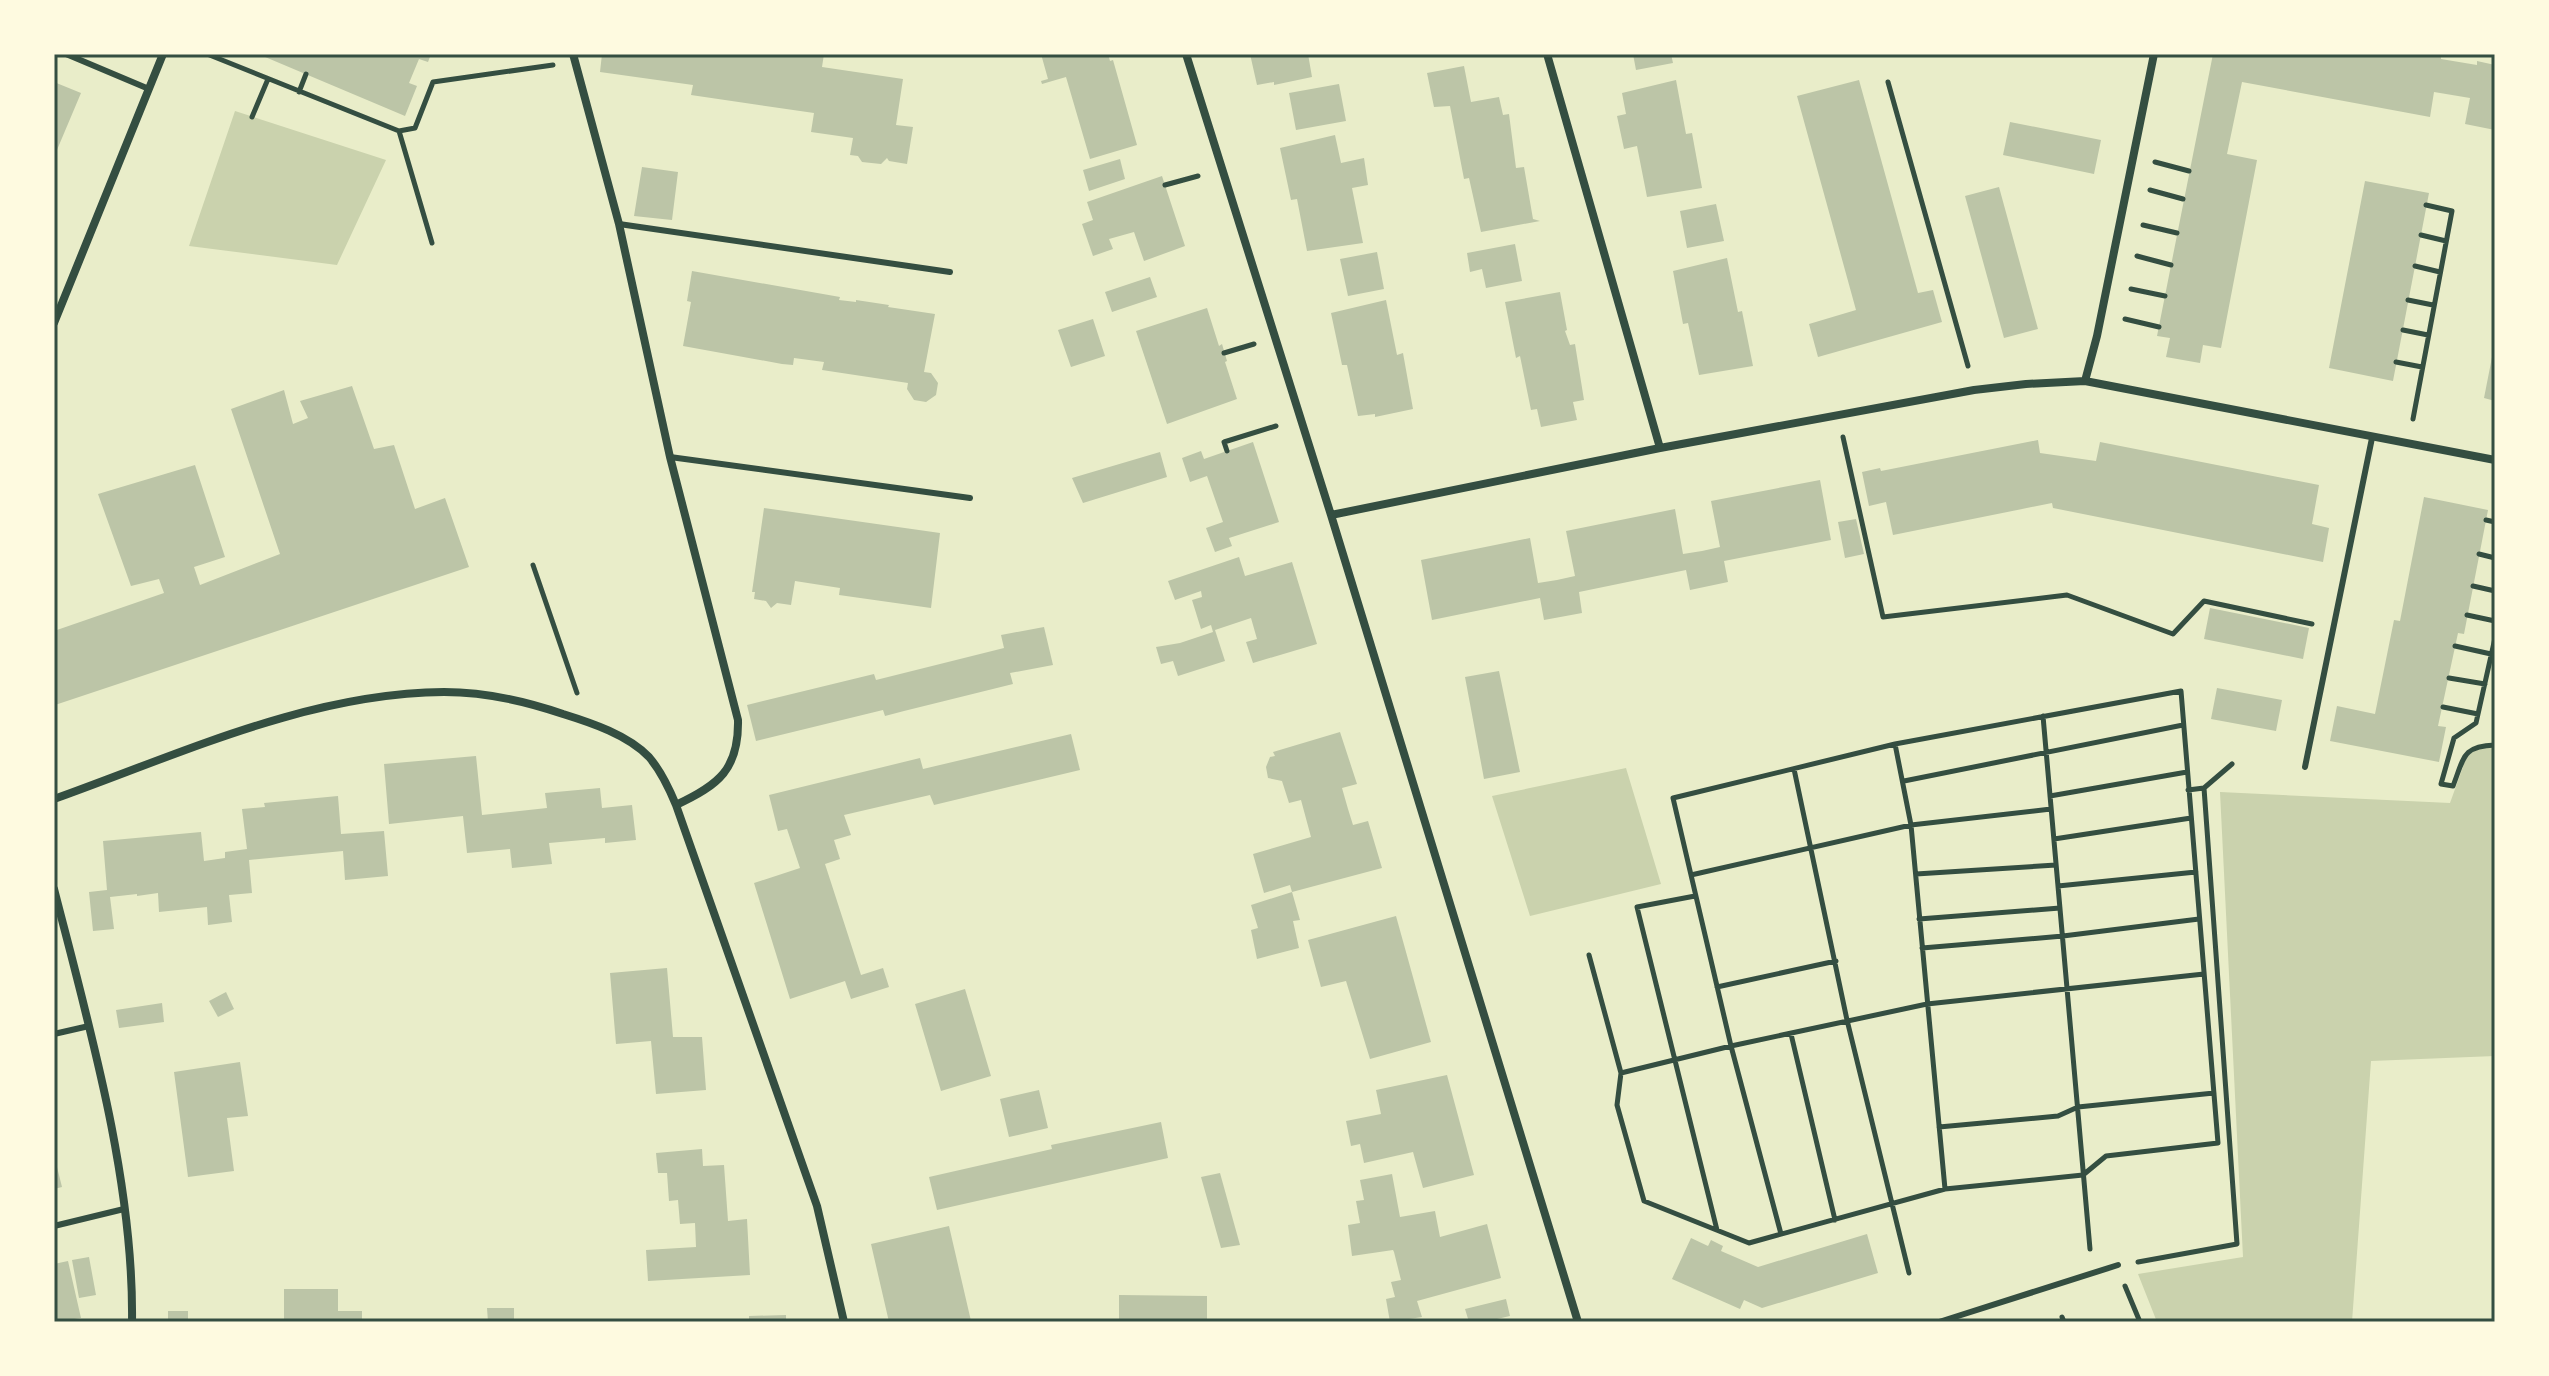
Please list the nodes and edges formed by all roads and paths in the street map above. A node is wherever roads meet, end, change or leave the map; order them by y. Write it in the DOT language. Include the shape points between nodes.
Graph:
graph roads {
  1 [pos="66,54"];
  2 [pos="163,54"];
  3 [pos="207,54"];
  4 [pos="1186,54"];
  5 [pos="1547,54"];
  6 [pos="2154,54"];
  7 [pos="574,58"];
  8 [pos="306,74"];
  9 [pos="268,79"];
  10 [pos="1888,82"];
  11 [pos="149,89"];
  12 [pos="299,92"];
  13 [pos="252,117"];
  14 [pos="399,131"];
  15 [pos="1222,169"];
  16 [pos="1165,185"];
  17 [pos="2426,205"];
  18 [pos="2120,219"];
  19 [pos="619,224"];
  20 [pos="2177,233"];
  21 [pos="2421,235"];
  22 [pos="2446,241"];
  23 [pos="432,243"];
  24 [pos="2114,251"];
  25 [pos="2171,265"];
  26 [pos="2415,266"];
  27 [pos="950,272"];
  28 [pos="2440,272"];
  29 [pos="2107,283"];
  30 [pos="2165,296"];
  31 [pos="2408,300"];
  32 [pos="2433,305"];
  33 [pos="2101,313"];
  34 [pos="54,321"];
  35 [pos="2159,327"];
  36 [pos="2403,330"];
  37 [pos="2428,335"];
  38 [pos="2396,362"];
  39 [pos="2422,367"];
  40 [pos="2085,381"];
  41 [pos="1974,390"];
  42 [pos="1838,416"];
  43 [pos="1300,418"];
  44 [pos="2372,438"];
  45 [pos="2408,444"];
  46 [pos="1660,448"];
  47 [pos="1227,451"];
  48 [pos="670,457"];
  49 [pos="2495,460"];
  50 [pos="970,498"];
  51 [pos="1331,515"];
  52 [pos="2486,520"];
  53 [pos="2495,522"];
  54 [pos="2479,554"];
  55 [pos="2495,558"];
  56 [pos="533,565"];
  57 [pos="2473,586"];
  58 [pos="2495,591"];
  59 [pos="2467,615"];
  60 [pos="2495,621"];
  61 [pos="2333,628"];
  62 [pos="2495,638"];
  63 [pos="2455,646"];
  64 [pos="2491,654"];
  65 [pos="2449,678"];
  66 [pos="2485,684"];
  67 [pos="2443,707"];
  68 [pos="2478,714"];
  69 [pos="2043,716"];
  70 [pos="586,721"];
  71 [pos="2183,725"];
  72 [pos="1895,744"];
  73 [pos="2495,745"];
  74 [pos="2047,754"];
  75 [pos="2232,764"];
  76 [pos="2305,767"];
  77 [pos="1794,769"];
  78 [pos="2187,772"];
  79 [pos="1904,781"];
  80 [pos="2204,788"];
  81 [pos="2188,790"];
  82 [pos="2050,796"];
  83 [pos="54,799"];
  84 [pos="676,805"];
  85 [pos="2051,809"];
  86 [pos="2191,818"];
  87 [pos="1911,825"];
  88 [pos="2054,839"];
  89 [pos="1811,847"];
  90 [pos="2056,865"];
  91 [pos="2196,872"];
  92 [pos="1916,874"];
  93 [pos="1691,875"];
  94 [pos="2058,886"];
  95 [pos="54,889"];
  96 [pos="1695,896"];
  97 [pos="2060,908"];
  98 [pos="1919,919"];
  99 [pos="2200,919"];
  100 [pos="2063,936"];
  101 [pos="1922,948"];
  102 [pos="1589,955"];
  103 [pos="1836,961"];
  104 [pos="2204,974"];
  105 [pos="1717,987"];
  106 [pos="2067,988"];
  107 [pos="1927,1004"];
  108 [pos="1847,1020"];
  109 [pos="89,1026"];
  110 [pos="54,1034"];
  111 [pos="1791,1034"];
  112 [pos="1731,1046"];
  113 [pos="1674,1060"];
  114 [pos="1621,1073"];
  115 [pos="2214,1093"];
  116 [pos="2078,1107"];
  117 [pos="1939,1127"];
  118 [pos="2083,1175"];
  119 [pos="1945,1189"];
  120 [pos="1891,1204"];
  121 [pos="124,1209"];
  122 [pos="1835,1220"];
  123 [pos="54,1226"];
  124 [pos="1718,1230"];
  125 [pos="1781,1234"];
  126 [pos="2118,1265"];
  127 [pos="1909,1273"];
  128 [pos="2092,1273"];
  129 [pos="132,1322"];
  130 [pos="844,1322"];
  131 [pos="1578,1322"];
  132 [pos="1939,1322"];
  133 [pos="2140,1322"];
  1 -- 11 [label="lane"];
  2 -- 11 [label="street"];
  3 -- 9 [label="path"];
  4 -- 15 [label="street"];
  5 -- 46 [label="street"];
  6 -- 18 [label="street"];
  7 -- 14 [label="path" via="433,82 415,128"];
  7 -- 19 [label="street"];
  8 -- 12 [label="path"];
  9 -- 12 [label="path"];
  9 -- 13 [label="path"];
  10 -- 41 [label="path"];
  11 -- 34 [label="street"];
  12 -- 14 [label="path"];
  14 -- 23 [label="path"];
  15 -- 16 [label="path"];
  15 -- 43 [label="street"];
  17 -- 22 [label="path" via="2452,211"];
  18 -- 20 [label="path"];
  18 -- 24 [label="street"];
  19 -- 27 [label="lane"];
  19 -- 48 [label="street"];
  21 -- 22 [label="path"];
  22 -- 28 [label="path"];
  24 -- 25 [label="path"];
  24 -- 29 [label="street"];
  26 -- 28 [label="path"];
  28 -- 32 [label="path"];
  29 -- 30 [label="path"];
  29 -- 33 [label="street"];
  31 -- 32 [label="path"];
  32 -- 37 [label="path"];
  33 -- 35 [label="path"];
  33 -- 40 [label="street"];
  36 -- 37 [label="path"];
  37 -- 39 [label="path"];
  38 -- 39 [label="path"];
  39 -- 45 [label="path"];
  40 -- 41 [label="street"];
  40 -- 44 [label="street"];
  41 -- 42 [label="street"];
  42 -- 46 [label="street"];
  42 -- 61 [label="path" via="1883,617 2067,595 2173,634 2204,601"];
  43 -- 47 [label="path" via="1224,442"];
  43 -- 51 [label="street"];
  44 -- 45 [label="street"];
  44 -- 61 [label="lane"];
  45 -- 49 [label="street"];
  46 -- 51 [label="street"];
  48 -- 50 [label="lane"];
  48 -- 84 [label="street" via="738,720 733,761 719,781"];
  51 -- 131 [label="street"];
  52 -- 53 [label="path"];
  54 -- 55 [label="path"];
  56 -- 70 [label="path"];
  57 -- 58 [label="path"];
  59 -- 60 [label="path"];
  61 -- 76 [label="lane"];
  62 -- 64 [label="path"];
  63 -- 64 [label="path"];
  64 -- 66 [label="path"];
  65 -- 66 [label="path"];
  66 -- 68 [label="path"];
  67 -- 68 [label="path"];
  68 -- 73 [label="path" via="2476,723 2454,738 2441,784 2453,786 2467,752"];
  69 -- 71 [label="path" via="2181,691"];
  69 -- 72 [label="path"];
  69 -- 74 [label="path"];
  70 -- 83 [label="street" via="492,696 394,694 302,712"];
  70 -- 84 [label="street" via="648,756"];
  71 -- 74 [label="path"];
  71 -- 78 [label="path"];
  72 -- 77 [label="path"];
  72 -- 79 [label="path"];
  74 -- 79 [label="path"];
  74 -- 82 [label="path"];
  75 -- 80 [label="path"];
  77 -- 89 [label="path"];
  77 -- 93 [label="path" via="1673,798"];
  78 -- 81 [label="path"];
  78 -- 82 [label="path"];
  79 -- 87 [label="path"];
  80 -- 81 [label="path"];
  80 -- 126 [label="path" via="2237,1244"];
  81 -- 86 [label="path"];
  82 -- 85 [label="path"];
  84 -- 130 [label="street" via="817,1206"];
  85 -- 87 [label="path"];
  85 -- 88 [label="path"];
  86 -- 88 [label="path"];
  86 -- 91 [label="path"];
  87 -- 89 [label="path"];
  87 -- 92 [label="path"];
  88 -- 90 [label="path"];
  89 -- 93 [label="path"];
  89 -- 103 [label="path"];
  90 -- 92 [label="path"];
  90 -- 94 [label="path"];
  91 -- 94 [label="path"];
  91 -- 99 [label="path"];
  92 -- 98 [label="path"];
  93 -- 96 [label="path"];
  94 -- 97 [label="path"];
  95 -- 109 [label="street"];
  96 -- 105 [label="path"];
  96 -- 113 [label="path" via="1637,907"];
  97 -- 98 [label="path"];
  97 -- 100 [label="path"];
  98 -- 101 [label="path"];
  99 -- 100 [label="path"];
  99 -- 104 [label="path"];
  100 -- 101 [label="path"];
  100 -- 106 [label="path"];
  101 -- 107 [label="path"];
  102 -- 114 [label="path"];
  103 -- 105 [label="path"];
  103 -- 108 [label="path"];
  104 -- 106 [label="path"];
  104 -- 115 [label="path"];
  105 -- 112 [label="path"];
  106 -- 107 [label="path"];
  106 -- 116 [label="path"];
  107 -- 108 [label="path"];
  107 -- 117 [label="path"];
  108 -- 111 [label="path"];
  108 -- 120 [label="path"];
  109 -- 110 [label="lane"];
  109 -- 121 [label="street"];
  111 -- 112 [label="path"];
  111 -- 122 [label="path"];
  112 -- 113 [label="path"];
  112 -- 125 [label="path"];
  113 -- 114 [label="path"];
  113 -- 124 [label="path"];
  114 -- 124 [label="path" via="1617,1105 1644,1201"];
  115 -- 116 [label="path"];
  115 -- 118 [label="path" via="2218,1143 2106,1156"];
  116 -- 117 [label="path" via="2058,1116"];
  116 -- 118 [label="path"];
  117 -- 119 [label="path"];
  118 -- 119 [label="path"];
  118 -- 128 [label="path"];
  119 -- 120 [label="path"];
  120 -- 122 [label="path"];
  120 -- 127 [label="path"];
  121 -- 123 [label="lane"];
  121 -- 129 [label="street"];
  122 -- 125 [label="path"];
  124 -- 125 [label="path" via="1749,1243"];
  126 -- 128 [label="lane"];
  126 -- 133 [label="path"];
  128 -- 132 [label="lane"];
}
